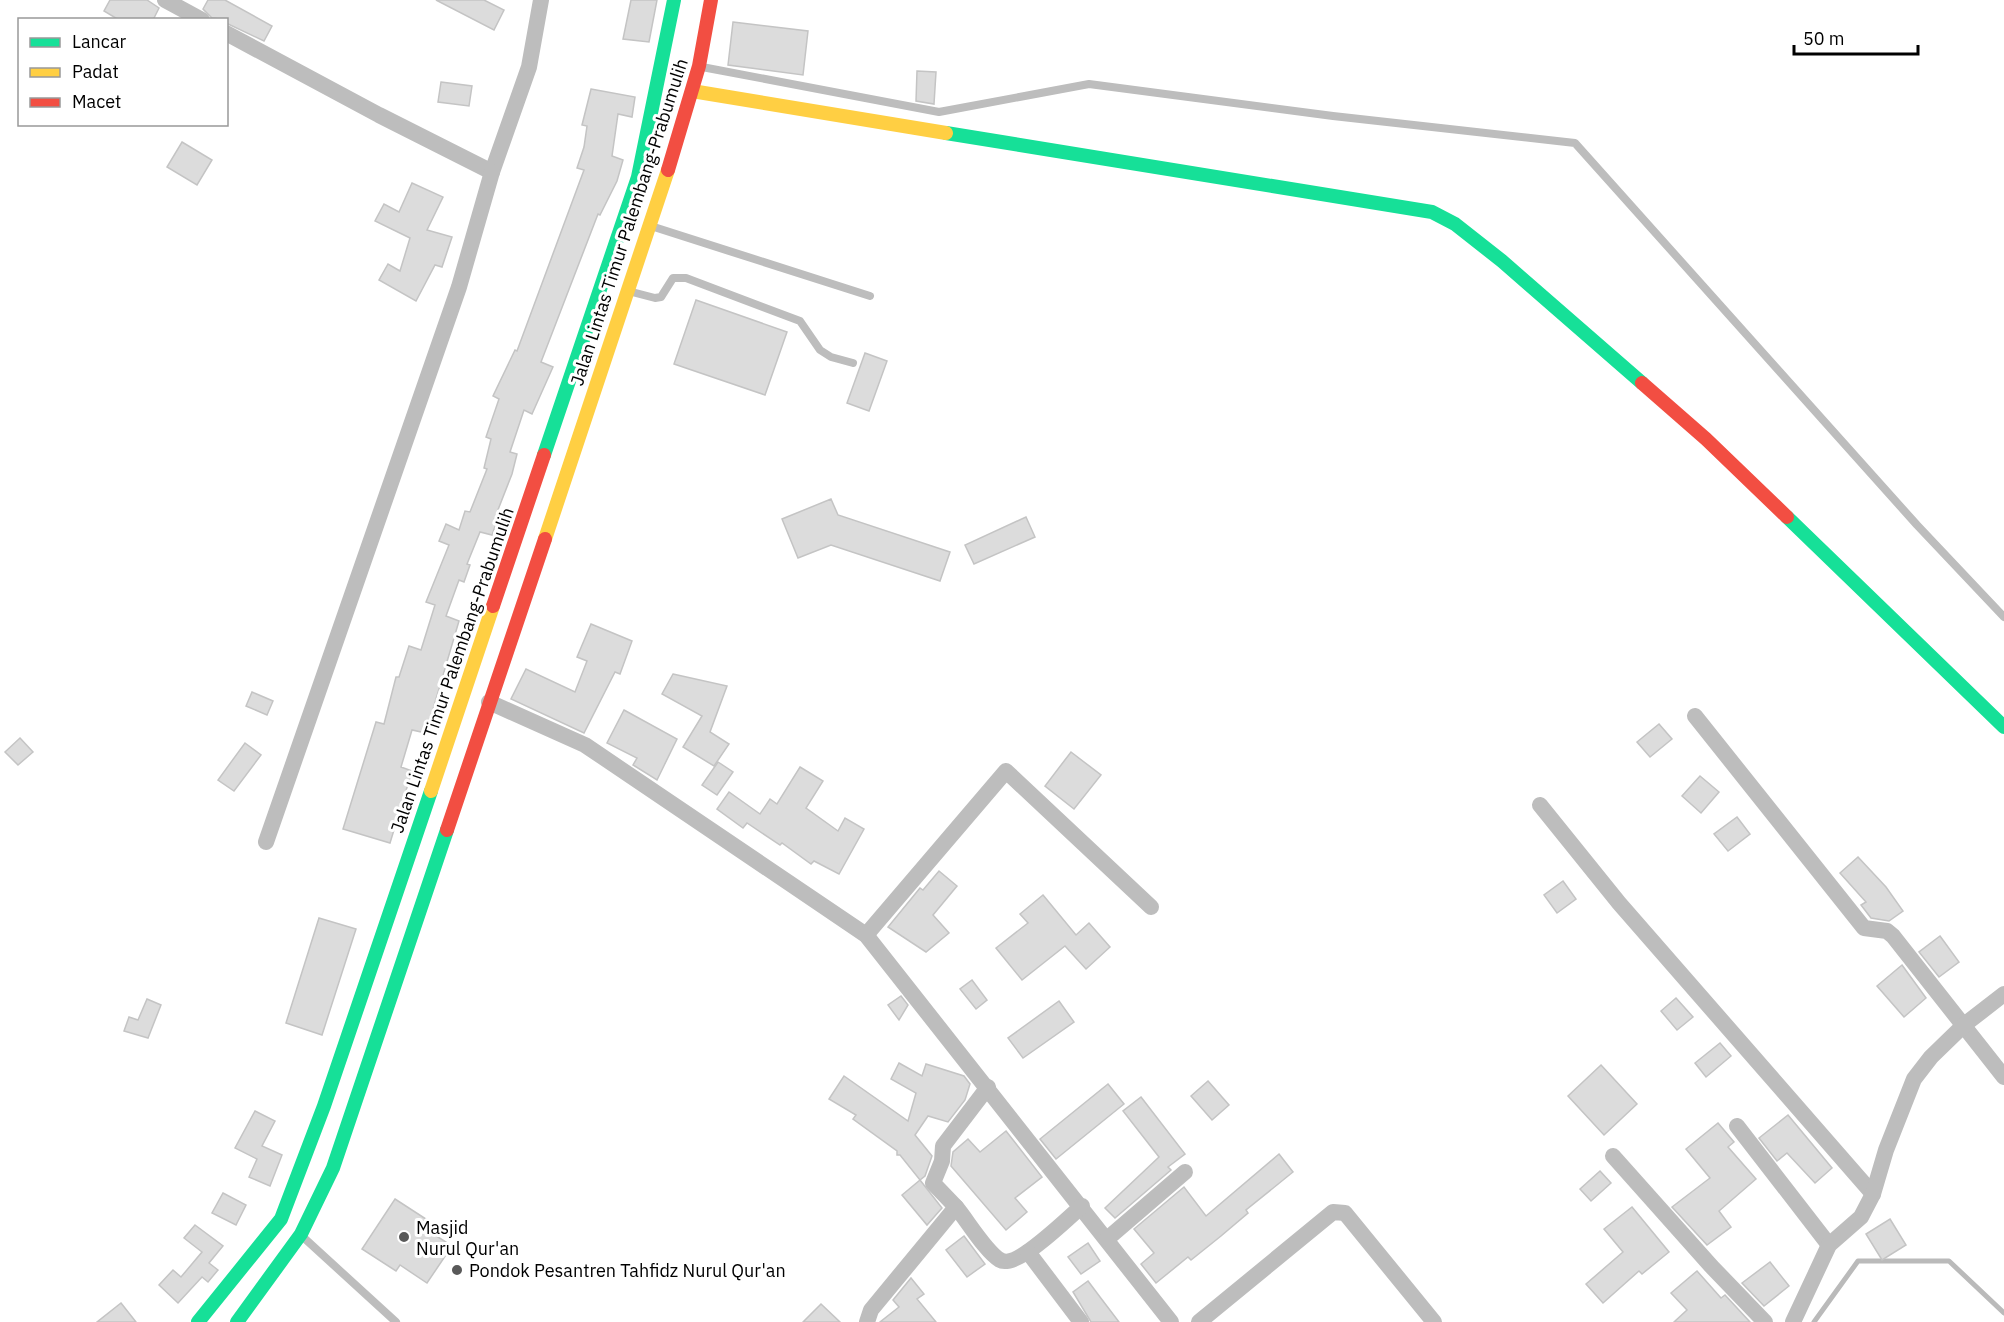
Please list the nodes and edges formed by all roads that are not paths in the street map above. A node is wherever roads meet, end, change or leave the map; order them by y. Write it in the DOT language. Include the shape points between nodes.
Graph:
graph roads {
  1 [pos="165,0"];
  2 [pos="540,0"];
  3 [pos="674,0"];
  4 [pos="711,0"];
  5 [pos="198,18"];
  6 [pos="228,34"];
  7 [pos="699,66"];
  8 [pos="692,91"];
  9 [pos="492,172"];
  10 [pos="651,226"];
  11 [pos="628,291"];
  12 [pos="870,296"];
  13 [pos="854,363"];
  14 [pos="2004,617"];
  15 [pos="489,702"];
  16 [pos="1695,716"];
  17 [pos="2004,727"];
  18 [pos="1540,805"];
  19 [pos="266,842"];
  20 [pos="1151,907"];
  21 [pos="866,935"];
  22 [pos="2004,994"];
  23 [pos="1964,1025"];
  24 [pos="2004,1077"];
  25 [pos="988,1087"];
  26 [pos="1737,1126"];
  27 [pos="1613,1156"];
  28 [pos="1185,1172"];
  29 [pos="1873,1194"];
  30 [pos="1082,1206"];
  31 [pos="956,1207"];
  32 [pos="301,1234"];
  33 [pos="1107,1239"];
  34 [pos="1829,1245"];
  35 [pos="1028,1252"];
  36 [pos="241,1321"];
  37 [pos="198,1322"];
  38 [pos="396,1322"];
  39 [pos="867,1322"];
  40 [pos="1081,1322"];
  41 [pos="1171,1322"];
  42 [pos="1199,1322"];
  43 [pos="1434,1322"];
  44 [pos="1765,1322"];
  45 [pos="1793,1322"];
  1 -- 5 [label="street"];
  2 -- 9 [label="street" via="529,67"];
  3 -- 37 [label="main road, Jalan Lintas Timur Palembang-Prabumulih" via="638,177 324,1106 281,1218"];
  4 -- 7 [label="main road, Jalan Lintas Timur Palembang-Prabumulih"];
  6 -- 9 [label="street"];
  7 -- 8 [label="main road, Jalan Lintas Timur Palembang-Prabumulih"];
  7 -- 14 [label="lane" via="939,112 1089,84 1575,143"];
  8 -- 10 [label="main road, Jalan Lintas Timur Palembang-Prabumulih"];
  8 -- 17 [label="main road" via="1431,212 1455,224 1502,261 1707,439"];
  9 -- 19 [label="street" via="459,287"];
  10 -- 11 [label="main road, Jalan Lintas Timur Palembang-Prabumulih"];
  10 -- 12 [label="lane"];
  11 -- 13 [label="lane" via="661,297 673,278 686,278 800,321 820,350"];
  11 -- 15 [label="main road, Jalan Lintas Timur Palembang-Prabumulih"];
  15 -- 21 [label="street" via="585,745"];
  15 -- 32 [label="main road, Jalan Lintas Timur Palembang-Prabumulih" via="333,1168"];
  16 -- 23 [label="street" via="1864,928 1887,931 1893,936"];
  18 -- 29 [label="street" via="1619,903"];
  20 -- 21 [label="street" via="1006,771"];
  21 -- 25 [label="street"];
  22 -- 23 [label="street"];
  23 -- 24 [label="street"];
  23 -- 29 [label="street" via="1914,1079"];
  25 -- 30 [label="street"];
  25 -- 31 [label="street" via="945,1141 933,1178 933,1183"];
  26 -- 34 [label="street"];
  27 -- 44 [label="street"];
  28 -- 33 [label="street"];
  29 -- 34 [label="street" via="1861,1217"];
  30 -- 33 [label="street"];
  30 -- 35 [label="street"];
  31 -- 35 [label="street" via="1000,1260 1014,1262"];
  31 -- 39 [label="street" via="871,1310"];
  32 -- 36 [label="main road, Jalan Lintas Timur Palembang-Prabumulih"];
  32 -- 38 [label="lane"];
  33 -- 41 [label="street"];
  34 -- 45 [label="street"];
  35 -- 40 [label="street"];
  42 -- 43 [label="street" via="1333,1212 1345,1213"];
}
